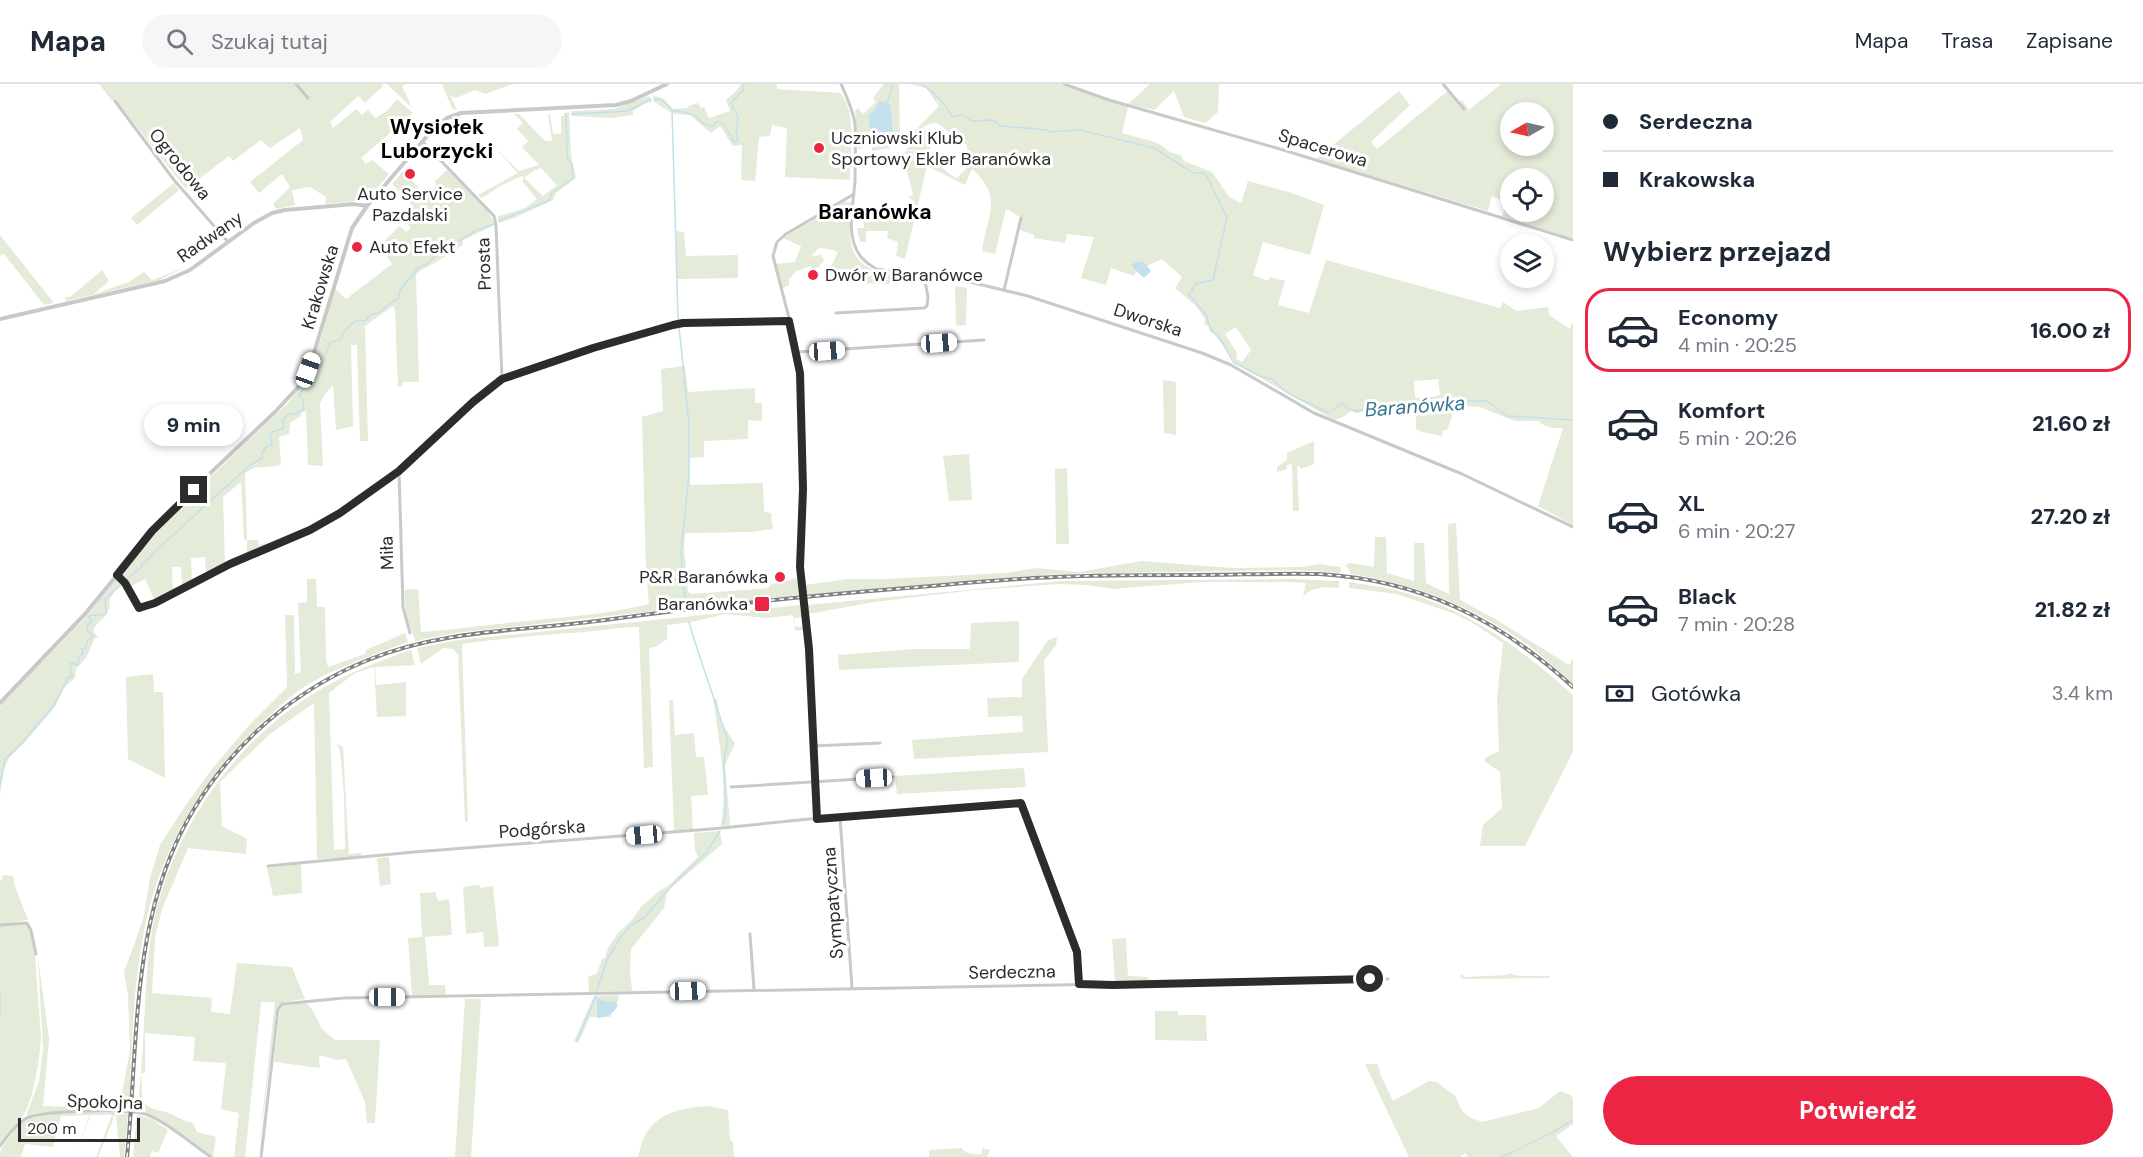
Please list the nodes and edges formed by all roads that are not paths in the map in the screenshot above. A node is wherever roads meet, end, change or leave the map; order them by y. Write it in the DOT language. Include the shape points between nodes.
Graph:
graph roads {
  1 [pos="296,84"];
  2 [pos="667,84"];
  3 [pos="841,84"];
  4 [pos="1064,84"];
  5 [pos="1443,84"];
  6 [pos="308,98"];
  7 [pos="115,101"];
  8 [pos="1464,109"];
  9 [pos="422,141"];
  10 [pos="854,194"];
  11 [pos="367,206"];
  12 [pos="1021,218"];
  13 [pos="1573,240"];
  14 [pos="228,242"];
  15 [pos="924,276"];
  16 [pos="1004,290"];
  17 [pos="836,313"];
  18 [pos="0,320"];
  19 [pos="789,321"];
  20 [pos="984,340"];
  21 [pos="797,352"];
  22 [pos="502,379"];
  23 [pos="399,471"];
  24 [pos="1573,527"];
  25 [pos="117,575"];
  26 [pos="410,633"];
  27 [pos="0,703"];
  28 [pos="880,743"];
  29 [pos="813,746"];
  30 [pos="893,777"];
  31 [pos="815,781"];
  32 [pos="731,787"];
  33 [pos="840,816"];
  34 [pos="817,819"];
  35 [pos="268,866"];
  36 [pos="0,925"];
  37 [pos="750,934"];
  38 [pos="36,954"];
  39 [pos="1388,979"];
  40 [pos="1079,984"];
  41 [pos="852,988"];
  42 [pos="754,989"];
  43 [pos="0,1146"];
  44 [pos="211,1157"];
  45 [pos="261,1157"];
  1 -- 6 [label="street"];
  2 -- 9 [label="street, Krakowska" via="616,105 460,113 442,121"];
  3 -- 10 [label="street, Dworska" via="855,122"];
  4 -- 13 [label="street, Spacerowa"];
  5 -- 8 [label="street"];
  7 -- 14 [label="street, Ogrodowa" via="174,180"];
  9 -- 11 [label="street, Krakowska"];
  9 -- 22 [label="street, Prosta" via="494,216"];
  10 -- 15 [label="street, Dworska" via="851,226 859,254 876,269"];
  10 -- 19 [label="street" via="777,242 774,262"];
  11 -- 14 [label="street, Radwany" via="272,213"];
  11 -- 25 [label="street, Krakowska" via="352,228 301,384 167,514"];
  12 -- 16 [label="street"];
  14 -- 18 [label="street, Radwany" via="190,270 165,281"];
  15 -- 16 [label="street, Dworska"];
  15 -- 17 [label="street" via="928,297 924,308"];
  16 -- 24 [label="street, Dworska" via="1231,364 1314,413 1462,474"];
  19 -- 21 [label="street"];
  19 -- 22 [label="street" via="676,324"];
  20 -- 21 [label="street"];
  21 -- 29 [label="street, bridge" via="801,588 809,649"];
  22 -- 23 [label="street"];
  23 -- 25 [label="street" via="310,530 147,606 139,608"];
  23 -- 26 [label="street, Miła" via="403,607"];
  25 -- 27 [label="street, Krakowska"];
  28 -- 29 [label="street"];
  29 -- 31 [label="street"];
  30 -- 31 [label="street"];
  31 -- 32 [label="street"];
  31 -- 34 [label="street"];
  33 -- 34 [label="street, Podgórska"];
  33 -- 40 [label="street, Podgórska" via="1021,803 1077,952"];
  33 -- 41 [label="street, Sympatyczna"];
  34 -- 35 [label="street, Podgórska"];
  36 -- 38 [label="street" via="27,923"];
  37 -- 42 [label="street"];
  39 -- 40 [label="street, Serdeczna"];
  40 -- 41 [label="street, Serdeczna"];
  41 -- 42 [label="street, Serdeczna"];
  42 -- 45 [label="street, Serdeczna" via="306,1000 282,1004 278,1009"];
  43 -- 44 [label="street, Spokojna" via="19,1123 36,1114 124,1112 155,1118"];
}
